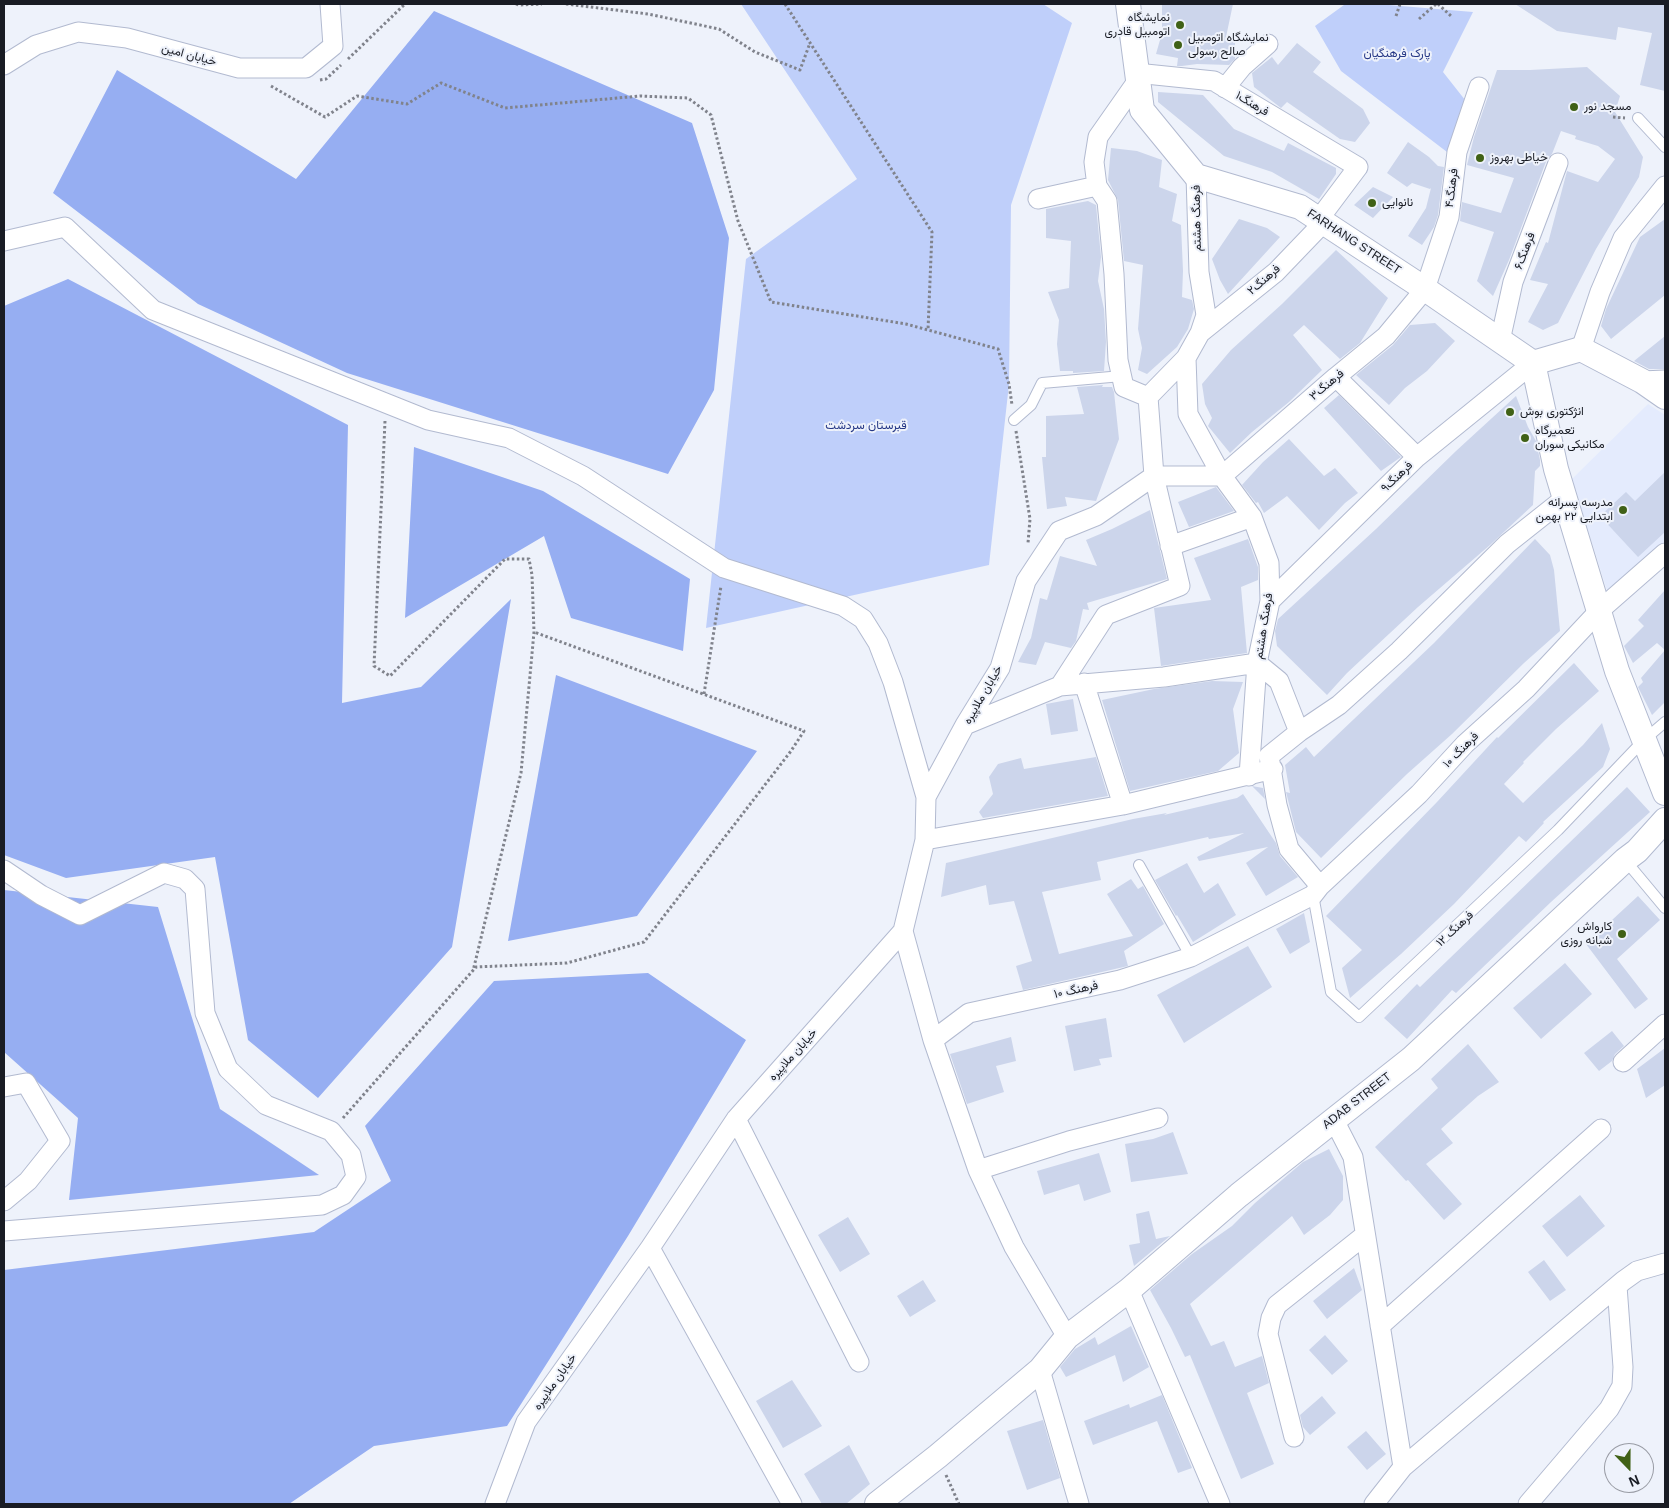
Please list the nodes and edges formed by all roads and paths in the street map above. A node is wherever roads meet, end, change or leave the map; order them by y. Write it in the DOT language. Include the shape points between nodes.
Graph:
graph roads {
  1 [pos="330,4"];
  2 [pos="516,4"];
  3 [pos="542,4"];
  4 [pos="566,4"];
  5 [pos="785,4"];
  6 [pos="1128,4"];
  7 [pos="1400,4"];
  8 [pos="1437,4"];
  9 [pos="1396,16"];
  10 [pos="1451,16"];
  11 [pos="1419,19"];
  12 [pos="810,43"];
  13 [pos="1268,44"];
  14 [pos="4,65"];
  15 [pos="239,68"];
  16 [pos="1137,77"];
  17 [pos="1479,87"];
  18 [pos="1225,88"];
  19 [pos="1638,118"];
  20 [pos="1665,146"];
  21 [pos="1558,163"];
  22 [pos="1358,167"];
  23 [pos="1196,176"];
  24 [pos="1097,186"];
  25 [pos="1665,186"];
  26 [pos="1038,199"];
  27 [pos="1321,221"];
  28 [pos="4,241"];
  29 [pos="1425,289"];
  30 [pos="928,330"];
  31 [pos="1200,333"];
  32 [pos="1500,341"];
  33 [pos="1581,349"];
  34 [pos="1186,358"];
  35 [pos="1533,363"];
  36 [pos="1122,376"];
  37 [pos="1336,377"];
  38 [pos="1665,380"];
  39 [pos="1642,381"];
  40 [pos="1148,397"];
  41 [pos="1665,397"];
  42 [pos="386,403"];
  43 [pos="1014,420"];
  44 [pos="1418,457"];
  45 [pos="1154,476"];
  46 [pos="1222,476"];
  47 [pos="1565,498"];
  48 [pos="1252,517"];
  49 [pos="1028,546"];
  50 [pos="1170,546"];
  51 [pos="1665,553"];
  52 [pos="724,568"];
  53 [pos="1270,601"];
  54 [pos="1600,610"];
  55 [pos="534,632"];
  56 [pos="1257,663"];
  57 [pos="1084,683"];
  58 [pos="1060,686"];
  59 [pos="704,694"];
  60 [pos="1665,722"];
  61 [pos="965,725"];
  62 [pos="1299,732"];
  63 [pos="1644,740"];
  64 [pos="1273,769"];
  65 [pos="1249,776"];
  66 [pos="1665,793"];
  67 [pos="926,797"];
  68 [pos="1123,805"];
  69 [pos="1665,820"];
  70 [pos="925,840"];
  71 [pos="1625,860"];
  72 [pos="1139,865"];
  73 [pos="4,870"];
  74 [pos="1316,890"];
  75 [pos="1665,908"];
  76 [pos="903,930"];
  77 [pos="1191,957"];
  78 [pos="473,971"];
  79 [pos="1665,1024"];
  80 [pos="934,1040"];
  81 [pos="1623,1062"];
  82 [pos="4,1087"];
  83 [pos="1158,1118"];
  84 [pos="736,1119"];
  85 [pos="1334,1120"];
  86 [pos="1601,1129"];
  87 [pos="331,1132"];
  88 [pos="978,1170"];
  89 [pos="4,1201"];
  90 [pos="4,1231"];
  91 [pos="1365,1235"];
  92 [pos="650,1248"];
  93 [pos="1665,1263"];
  94 [pos="1617,1286"];
  95 [pos="1129,1290"];
  96 [pos="1380,1326"];
  97 [pos="1067,1336"];
  98 [pos="858,1362"];
  99 [pos="1040,1370"];
  100 [pos="1294,1437"];
  101 [pos="938,1456"];
  102 [pos="1403,1467"];
  103 [pos="495,1504"];
  104 [pos="792,1504"];
  105 [pos="877,1504"];
  106 [pos="959,1504"];
  107 [pos="1079,1504"];
  108 [pos="1220,1504"];
  109 [pos="1374,1504"];
  110 [pos="1528,1504"];
  1 -- 15 [label="street, خیابان امین" via="333,46 306,68"];
  2 -- 3 [label="path"];
  4 -- 12 [label="path" via="648,14 719,29 755,52 800,70"];
  5 -- 12 [label="path"];
  6 -- 16 [label="street"];
  7 -- 9 [label="path"];
  8 -- 10 [label="path"];
  8 -- 11 [label="path"];
  12 -- 30 [label="path" via="932,232"];
  13 -- 18 [label="street" via="1242,67"];
  14 -- 15 [label="street, خیابان امین" via="36,45 78,32 127,38"];
  15 -- 30 [label="path" via="325,117 357,96 407,104 441,83 505,108 640,96 688,98 711,115 738,221 771,302"];
  16 -- 18 [label="street, فرهنگ۱" via="1214,81"];
  16 -- 23 [label="street" via="1142,110"];
  16 -- 24 [label="street" via="1098,137 1094,162"];
  17 -- 29 [label="street, فرهنگ۴" via="1457,152 1449,217"];
  18 -- 22 [label="street, فرهنگ۱"];
  19 -- 20 [label="lane"];
  21 -- 32 [label="street, فرهنگ۶" via="1513,282"];
  22 -- 27 [label="street, فرهنگ۲"];
  23 -- 27 [label="street, FARHANG STREET" via="1300,207"];
  23 -- 31 [label="street, فرهنگ هشتم" via="1199,272 1206,315"];
  24 -- 26 [label="street"];
  24 -- 36 [label="street" via="1107,201 1118,360"];
  25 -- 33 [label="street" via="1623,238"];
  27 -- 29 [label="street, FARHANG STREET"];
  27 -- 31 [label="street, فرهنگ۲" via="1276,272"];
  28 -- 42 [label="street" via="65,227 153,310"];
  29 -- 32 [label="street, FARHANG STREET"];
  29 -- 37 [label="street, فرهنگ۳" via="1386,336"];
  30 -- 43 [label="path" via="998,349"];
  31 -- 34 [label="street, فرهنگ هشتم"];
  32 -- 35 [label="street, FARHANG STREET"];
  33 -- 35 [label="street"];
  33 -- 39 [label="street"];
  34 -- 40 [label="street"];
  34 -- 46 [label="street, فرهنگ هشتم" via="1188,414"];
  35 -- 44 [label="street, فرهنگ۹"];
  35 -- 47 [label="street"];
  36 -- 40 [label="street" via="1124,387"];
  36 -- 43 [label="lane" via="1042,383 1030,405"];
  37 -- 44 [label="street"];
  37 -- 46 [label="street, فرهنگ۳"];
  38 -- 39 [label="street"];
  39 -- 41 [label="street"];
  40 -- 45 [label="street"];
  42 -- 52 [label="street" via="428,420 509,438 583,476"];
  42 -- 55 [label="path" via="374,666 390,676 505,558 529,559"];
  43 -- 49 [label="path" via="1030,519"];
  44 -- 53 [label="street, فرهنگ۹"];
  45 -- 46 [label="street"];
  45 -- 50 [label="street"];
  45 -- 61 [label="street, خیابان ملاپیره" via="1096,516 1060,531 1026,582 1000,668"];
  46 -- 48 [label="street, فرهنگ هشتم"];
  47 -- 54 [label="street"];
  47 -- 62 [label="street" via="1508,544 1339,705"];
  48 -- 50 [label="street"];
  48 -- 53 [label="street, فرهنگ هشتم" via="1269,564"];
  50 -- 58 [label="street" via="1180,586 1106,615"];
  51 -- 54 [label="street, فرهنگ ۱۰"];
  52 -- 59 [label="path"];
  52 -- 67 [label="street" via="843,606 863,619 878,642 893,682"];
  53 -- 56 [label="street, فرهنگ هشتم"];
  54 -- 63 [label="street" via="1617,671"];
  54 -- 74 [label="street, فرهنگ ۱۰" via="1526,689"];
  55 -- 59 [label="path"];
  55 -- 78 [label="path" via="521,773"];
  56 -- 57 [label="street" via="1164,677"];
  56 -- 62 [label="street, فرهنگ هشتم" via="1278,681"];
  56 -- 65 [label="street"];
  57 -- 58 [label="street"];
  57 -- 68 [label="street"];
  58 -- 61 [label="street"];
  59 -- 78 [label="path" via="804,731 644,942 567,963 476,967"];
  60 -- 63 [label="lane"];
  61 -- 67 [label="street, خیابان ملاپیره"];
  62 -- 64 [label="street" via="1269,756"];
  63 -- 66 [label="street"];
  63 -- 74 [label="lane, فرهنگ ۱۲" via="1558,830 1359,1017 1331,992"];
  64 -- 65 [label="street"];
  64 -- 74 [label="street" via="1277,805 1289,849"];
  65 -- 68 [label="street"];
  67 -- 70 [label="street, خیابان ملاپیره"];
  68 -- 70 [label="street"];
  69 -- 71 [label="street, ADAB STREET"];
  70 -- 76 [label="street, خیابان ملاپیره"];
  71 -- 75 [label="lane"];
  71 -- 85 [label="street, ADAB STREET" via="1411,1059"];
  72 -- 77 [label="lane"];
  73 -- 87 [label="street" via="41,896 80,915 164,873 185,879 195,889 205,1013 228,1070 266,1105"];
  74 -- 77 [label="street, فرهنگ ۱۰"];
  76 -- 80 [label="street"];
  76 -- 84 [label="street, خیابان ملاپیره"];
  77 -- 80 [label="street, فرهنگ ۱۰" via="1120,980 970,1013"];
  78 -- 87 [label="path"];
  79 -- 81 [label="street"];
  80 -- 88 [label="street"];
  82 -- 89 [label="street" via="26,1083 60,1141 28,1181"];
  83 -- 88 [label="street" via="1069,1141"];
  84 -- 92 [label="street, خیابان ملاپیره"];
  84 -- 98 [label="street"];
  85 -- 91 [label="street" via="1353,1157"];
  85 -- 95 [label="street, ADAB STREET" via="1239,1195"];
  86 -- 96 [label="street"];
  87 -- 90 [label="street" via="351,1155 356,1177 343,1195 322,1205"];
  88 -- 97 [label="street" via="1014,1247"];
  91 -- 96 [label="street"];
  91 -- 100 [label="street" via="1276,1306 1271,1318 1268,1334"];
  92 -- 103 [label="street, خیابان ملاپیره" via="526,1422"];
  92 -- 104 [label="street"];
  93 -- 94 [label="street" via="1637,1271"];
  94 -- 102 [label="street"];
  94 -- 110 [label="street" via="1624,1367 1622,1386 1609,1409"];
  95 -- 97 [label="street, ADAB STREET"];
  95 -- 108 [label="street"];
  96 -- 102 [label="street"];
  97 -- 99 [label="street, ADAB STREET"];
  99 -- 101 [label="street, ADAB STREET"];
  99 -- 107 [label="street"];
  101 -- 105 [label="street, ADAB STREET"];
  101 -- 106 [label="path"];
  102 -- 109 [label="street"];
}
